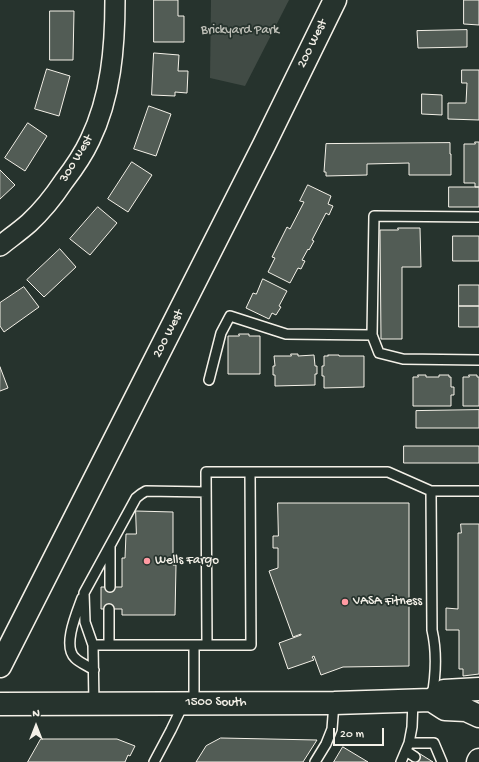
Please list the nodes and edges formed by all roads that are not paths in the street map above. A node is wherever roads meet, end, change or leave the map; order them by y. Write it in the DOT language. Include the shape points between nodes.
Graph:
graph roads {
  1 [pos="115,0"];
  2 [pos="335,0"];
  3 [pos="479,217"];
  4 [pos="0,246"];
  5 [pos="372,335"];
  6 [pos="479,360"];
  7 [pos="209,380"];
  8 [pos="250,472"];
  9 [pos="431,490"];
  10 [pos="479,491"];
  11 [pos="206,492"];
  12 [pos="110,545"];
  13 [pos="110,587"];
  14 [pos="84,593"];
  15 [pos="109,609"];
  16 [pos="93,645"];
  17 [pos="109,645"];
  18 [pos="194,645"];
  19 [pos="207,645"];
  20 [pos="0,666"];
  21 [pos="94,670"];
  22 [pos="479,689"];
  23 [pos="422,700"];
  24 [pos="189,703"];
  25 [pos="334,703"];
  26 [pos="0,704"];
  27 [pos="94,704"];
  28 [pos="479,716"];
  29 [pos="408,747"];
  30 [pos="415,757"];
  31 [pos="154,762"];
  32 [pos="315,762"];
  33 [pos="401,762"];
  34 [pos="442,762"];
  1 -- 4 [label="street, 300 West" via="114,43 109,78 91,140 54,196 29,223"];
  2 -- 20 [label="main road, 200 West"];
  3 -- 5 [label="lane" via="374,216"];
  5 -- 6 [label="lane" via="378,353 403,359"];
  5 -- 7 [label="lane" via="286,334 230,316 221,332"];
  8 -- 9 [label="lane" via="388,472"];
  8 -- 11 [label="lane" via="206,472"];
  8 -- 19 [label="lane" via="251,645"];
  9 -- 10 [label="lane"];
  9 -- 23 [label="lane" via="435,679"];
  11 -- 12 [label="lane" via="146,491 136,498"];
  11 -- 19 [label="lane"];
  12 -- 13 [label="lane"];
  12 -- 14 [label="lane"];
  14 -- 16 [label="lane" via="85,622"];
  14 -- 21 [label="lane" via="71,632 70,650 74,658"];
  15 -- 17 [label="lane"];
  16 -- 17 [label="lane"];
  16 -- 21 [label="lane"];
  17 -- 18 [label="lane"];
  18 -- 19 [label="lane"];
  18 -- 24 [label="lane"];
  21 -- 27 [label="lane"];
  22 -- 23 [label="main road, 1500 South" via="444,691"];
  23 -- 25 [label="main road, 1500 South"];
  23 -- 28 [label="main road, 1500 South" via="446,708 466,710"];
  23 -- 29 [label="lane"];
  24 -- 25 [label="main road, 1500 South"];
  24 -- 27 [label="main road, 1500 South"];
  24 -- 31 [label="lane"];
  25 -- 32 [label="lane" via="332,728"];
  26 -- 27 [label="main road, 1500 South"];
  29 -- 30 [label="lane"];
  29 -- 33 [label="lane"];
  29 -- 34 [label="lane" via="434,743"];
}
